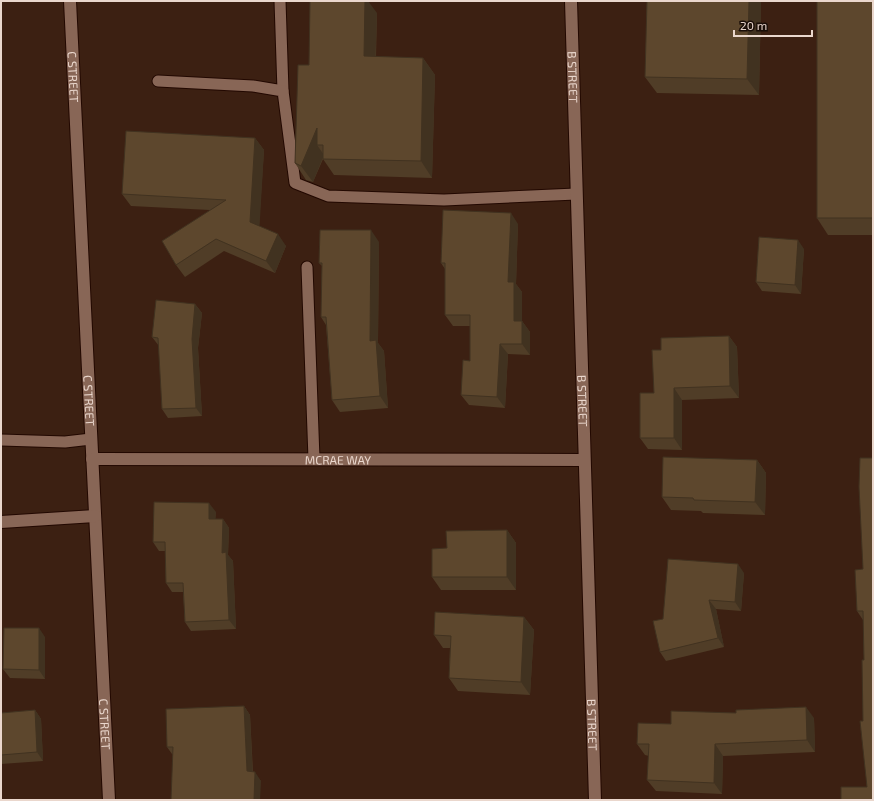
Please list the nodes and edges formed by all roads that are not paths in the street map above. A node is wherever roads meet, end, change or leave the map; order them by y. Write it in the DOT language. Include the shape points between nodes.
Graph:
graph roads {
  1 [pos="70,1"];
  2 [pos="280,1"];
  3 [pos="571,1"];
  4 [pos="158,81"];
  5 [pos="283,91"];
  6 [pos="576,194"];
  7 [pos="306,267"];
  8 [pos="92,439"];
  9 [pos="1,440"];
  10 [pos="92,459"];
  11 [pos="314,460"];
  12 [pos="584,460"];
  13 [pos="95,516"];
  14 [pos="1,522"];
  15 [pos="109,800"];
  16 [pos="595,800"];
  1 -- 8 [label="street, C STREET"];
  2 -- 5 [label="lane"];
  3 -- 6 [label="street, B STREET"];
  4 -- 5 [label="lane" via="253,86"];
  5 -- 6 [label="lane" via="295,183 328,196 444,200"];
  6 -- 12 [label="street, B STREET"];
  7 -- 11 [label="lane"];
  8 -- 9 [label="lane" via="65,442"];
  8 -- 10 [label="street, C STREET"];
  10 -- 11 [label="street, MCRAE WAY"];
  10 -- 13 [label="street, C STREET"];
  11 -- 12 [label="street, MCRAE WAY"];
  12 -- 16 [label="street, B STREET"];
  13 -- 14 [label="street"];
  13 -- 15 [label="street, C STREET"];
}
